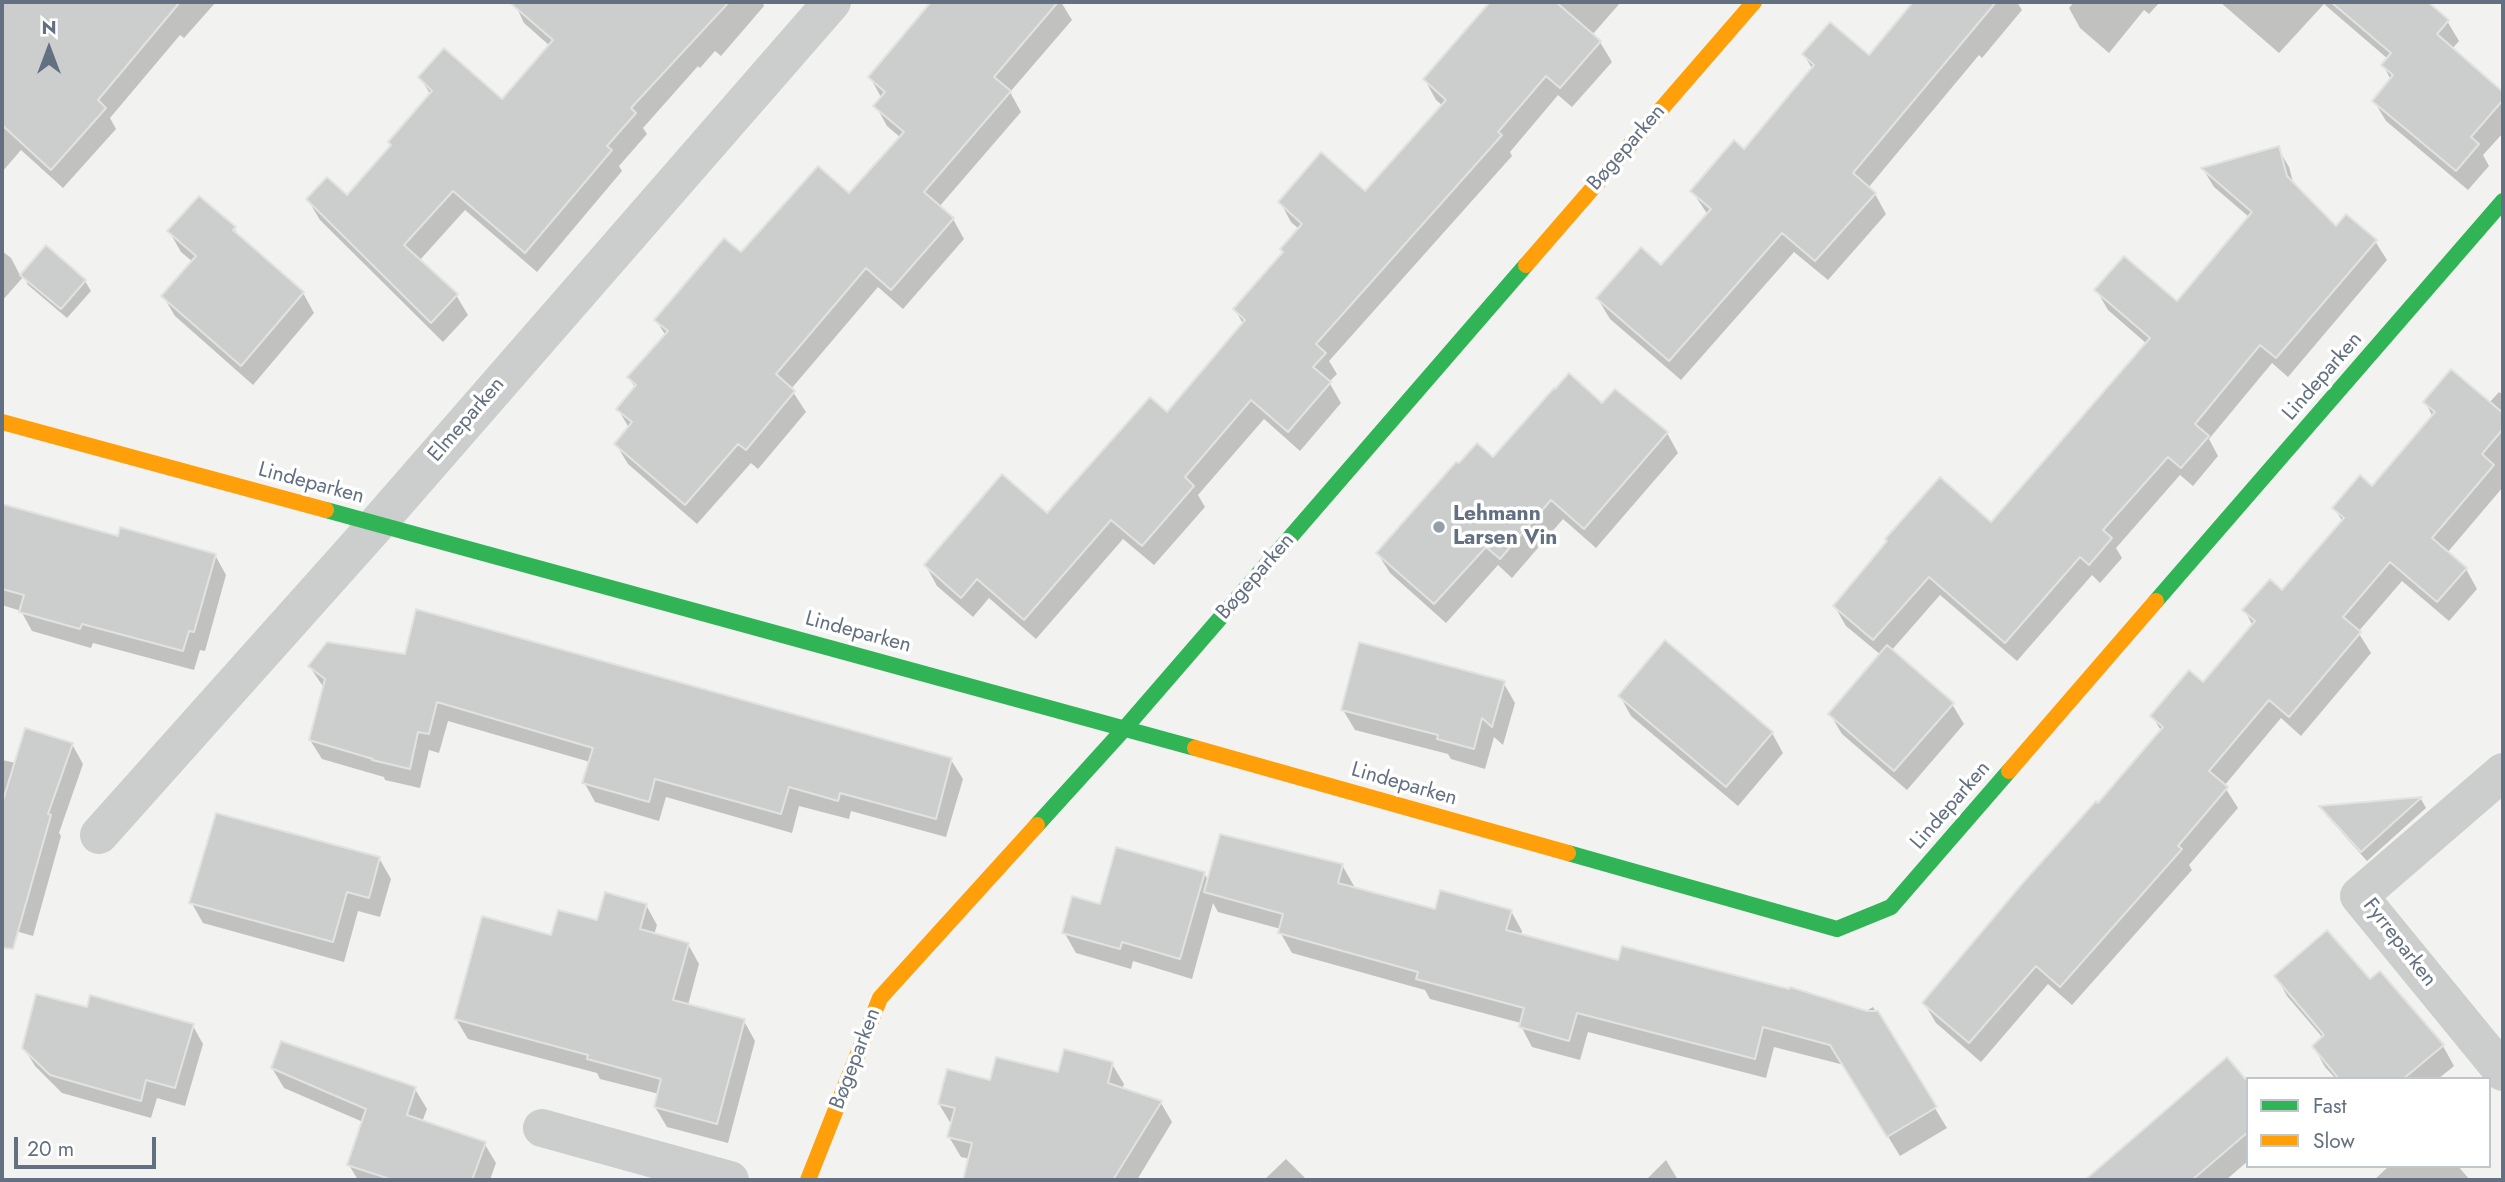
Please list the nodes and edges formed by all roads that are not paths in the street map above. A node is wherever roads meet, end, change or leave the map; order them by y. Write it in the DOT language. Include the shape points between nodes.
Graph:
graph roads {
  1 [pos="832,2"];
  2 [pos="1754,2"];
  3 [pos="2503,201"];
  4 [pos="2,422"];
  5 [pos="377,524"];
  6 [pos="1125,728"];
  7 [pos="2503,772"];
  8 [pos="99,835"];
  9 [pos="2503,1072"];
  10 [pos="542,1128"];
  11 [pos="730,1180"];
  12 [pos="808,1180"];
  1 -- 5 [label="street, Elmeparken"];
  2 -- 6 [label="street, Bøgeparken"];
  3 -- 6 [label="street, Lindeparken" via="1891,907 1837,929"];
  4 -- 5 [label="street, Lindeparken"];
  5 -- 6 [label="street, Lindeparken"];
  5 -- 8 [label="street, Elmeparken"];
  6 -- 12 [label="street, Bøgeparken" via="880,998"];
  7 -- 9 [label="street, Fyrreparken" via="2359,896"];
  10 -- 11 [label="street"];
}
